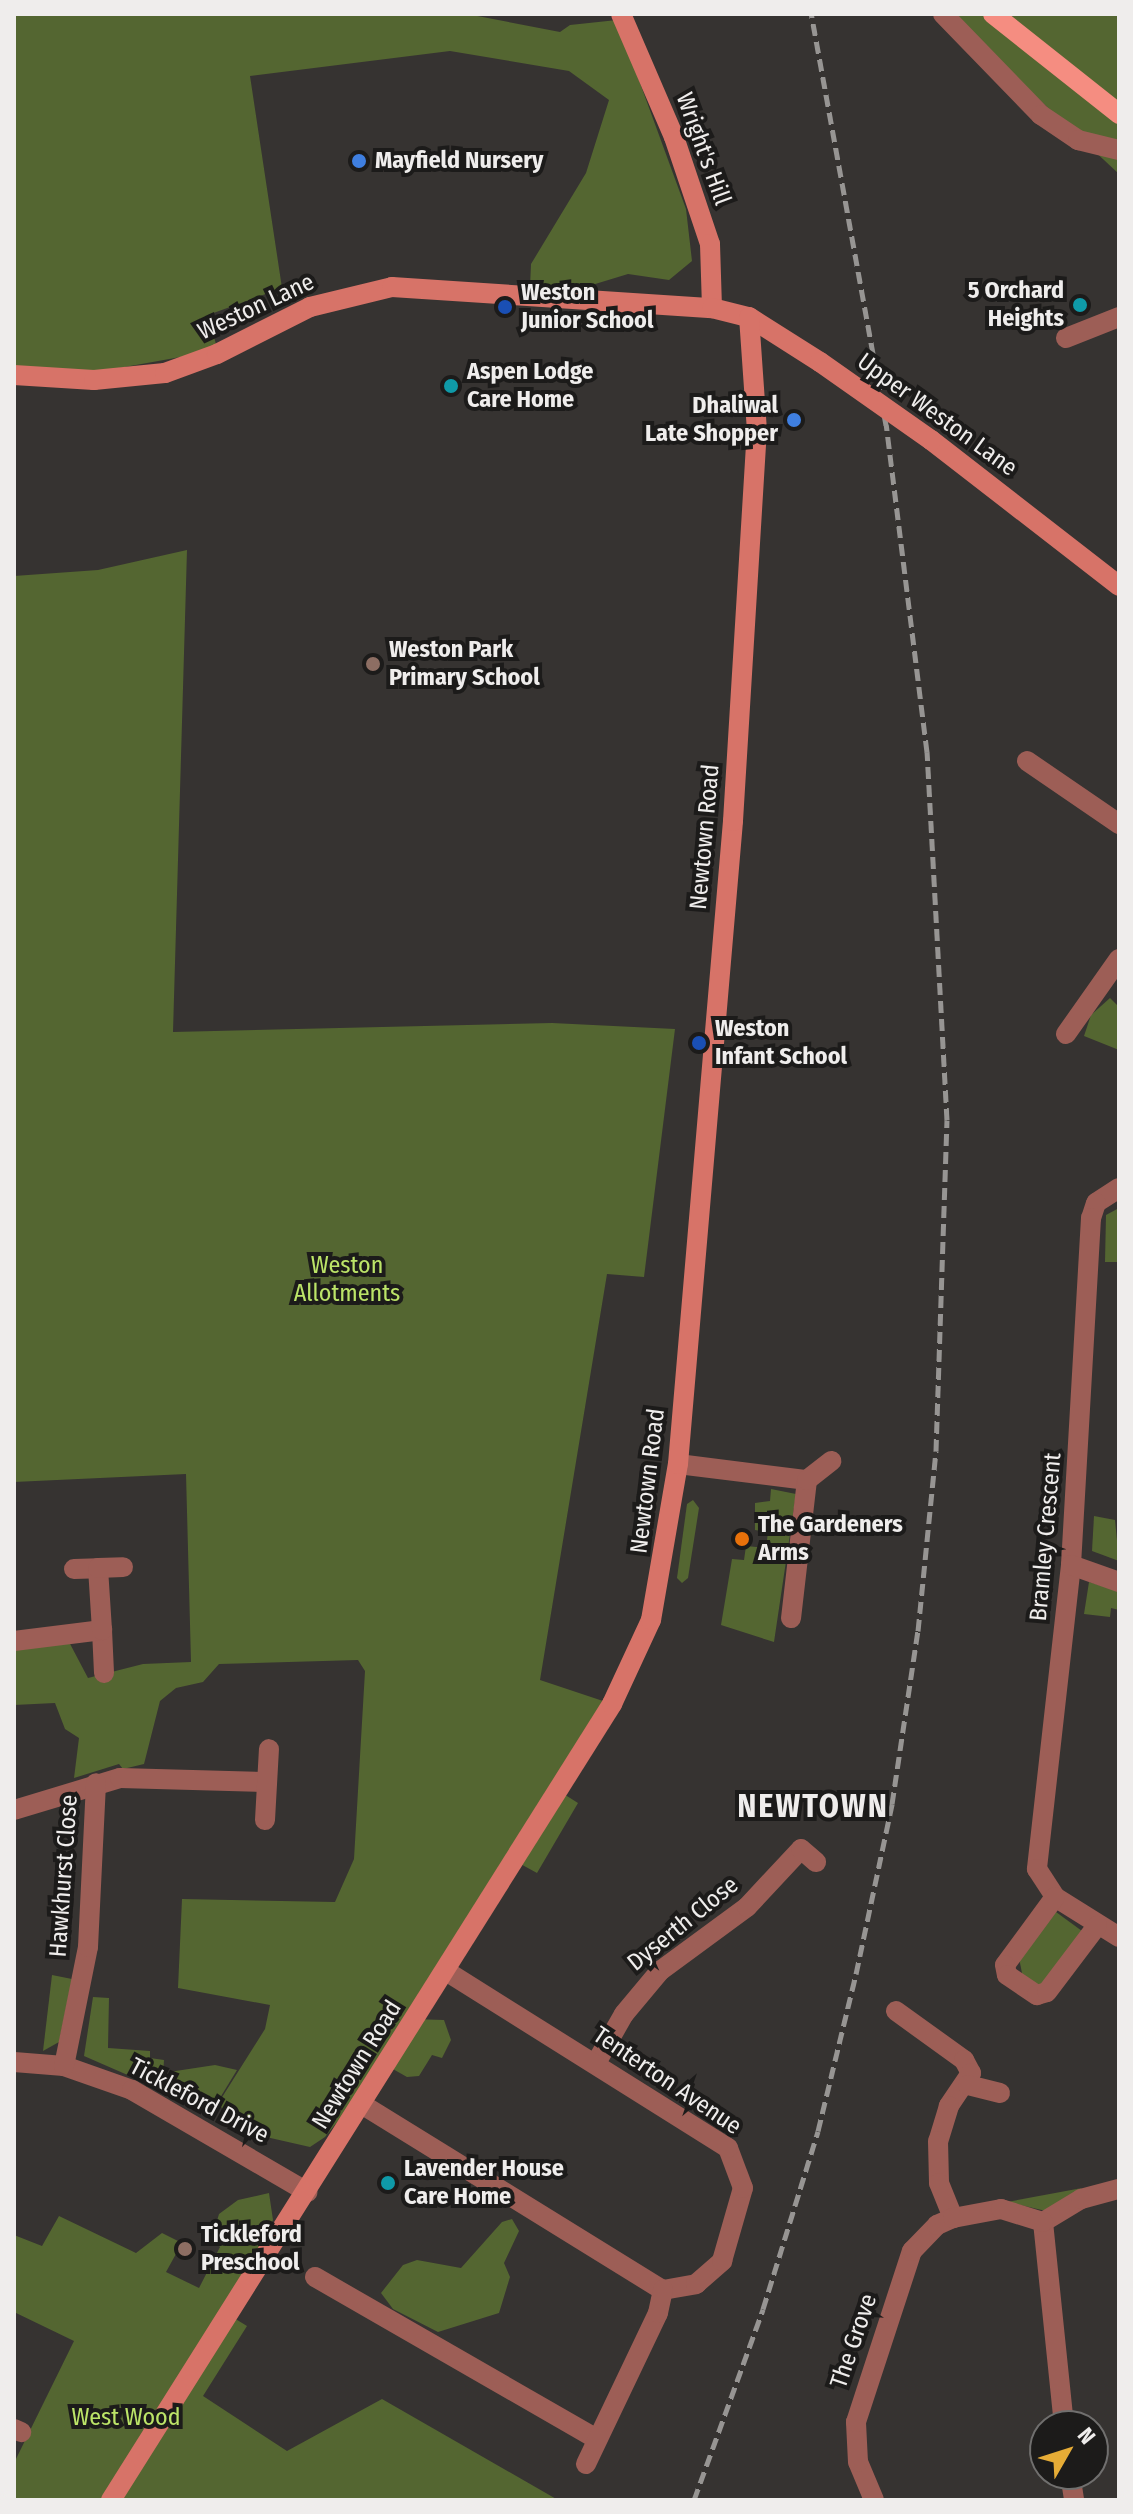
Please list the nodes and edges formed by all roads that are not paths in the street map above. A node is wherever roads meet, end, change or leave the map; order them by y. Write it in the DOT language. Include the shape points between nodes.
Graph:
graph roads {
  1 [pos="621,14"];
  2 [pos="943,14"];
  3 [pos="993,14"];
  4 [pos="1119,114"];
  5 [pos="1119,150"];
  6 [pos="712,308"];
  7 [pos="749,317"];
  8 [pos="1119,317"];
  9 [pos="1066,338"];
  10 [pos="14,375"];
  11 [pos="1119,586"];
  12 [pos="1027,761"];
  13 [pos="1119,824"];
  14 [pos="1119,959"];
  15 [pos="1066,1034"];
  16 [pos="1119,1188"];
  17 [pos="831,1461"];
  18 [pos="678,1464"];
  19 [pos="807,1480"];
  20 [pos="1071,1565"];
  21 [pos="123,1567"];
  22 [pos="98,1568"];
  23 [pos="74,1569"];
  24 [pos="1119,1582"];
  25 [pos="791,1618"];
  26 [pos="102,1630"];
  27 [pos="14,1641"];
  28 [pos="104,1673"];
  29 [pos="269,1749"];
  30 [pos="267,1782"];
  31 [pos="96,1783"];
  32 [pos="14,1810"];
  33 [pos="265,1820"];
  34 [pos="816,1862"];
  35 [pos="1055,1897"];
  36 [pos="1097,1926"];
  37 [pos="1119,1937"];
  38 [pos="446,1971"];
  39 [pos="896,2011"];
  40 [pos="14,2062"];
  41 [pos="596,2063"];
  42 [pos="64,2066"];
  43 [pos="968,2085"];
  44 [pos="1000,2093"];
  45 [pos="363,2105"];
  46 [pos="1119,2189"];
  47 [pos="307,2192"];
  48 [pos="953,2218"];
  49 [pos="1043,2222"];
  50 [pos="315,2277"];
  51 [pos="663,2290"];
  52 [pos="1062,2410"];
  53 [pos="597,2439"];
  54 [pos="586,2464"];
  55 [pos="111,2500"];
  56 [pos="874,2500"];
  1 -- 6 [label="street, Wright's Hill" via="674,137 710,244"];
  2 -- 5 [label="street" via="1041,115 1078,140"];
  3 -- 4 [label="main road"];
  6 -- 7 [label="street, Upper Weston Lane"];
  6 -- 10 [label="street, Weston Lane" via="392,287 310,307 217,354 165,373 94,380"];
  7 -- 11 [label="street, Upper Weston Lane, bridge" via="931,440"];
  7 -- 18 [label="street, Newtown Road" via="757,431 748,614"];
  8 -- 9 [label="street"];
  12 -- 13 [label="street"];
  14 -- 15 [label="street"];
  16 -- 20 [label="street, Bramley Crescent" via="1096,1203 1091,1218"];
  17 -- 19 [label="street"];
  18 -- 19 [label="street"];
  18 -- 38 [label="street, Newtown Road" via="660,1589 638,1653 612,1704"];
  19 -- 25 [label="street"];
  20 -- 24 [label="street"];
  20 -- 35 [label="street, Bramley Crescent" via="1037,1869"];
  21 -- 22 [label="street"];
  22 -- 23 [label="street"];
  22 -- 26 [label="street"];
  26 -- 27 [label="street"];
  26 -- 28 [label="street"];
  29 -- 30 [label="street"];
  30 -- 31 [label="street, Hawkhurst Close" via="143,1778"];
  30 -- 33 [label="street"];
  31 -- 32 [label="street, Hawkhurst Close"];
  31 -- 42 [label="street, Hawkhurst Close" via="88,1947"];
  34 -- 41 [label="street, Dyserth Close" via="801,1849 747,1907 660,1971 624,2014"];
  35 -- 36 [label="street, Bramley Crescent"];
  35 -- 36 [label="street" via="1005,1965 1007,1975 1037,1995 1047,1992"];
  36 -- 37 [label="street, Bramley Crescent"];
  38 -- 41 [label="street, Tenterton Avenue"];
  38 -- 45 [label="street, Newtown Road"];
  39 -- 43 [label="street" via="964,2060 971,2073"];
  40 -- 42 [label="street, Tickleford Drive"];
  41 -- 51 [label="street, Tenterton Avenue" via="713,2137 728,2148 739,2167 743,2188 722,2261 696,2284"];
  42 -- 47 [label="street, Tickleford Drive" via="132,2090"];
  43 -- 44 [label="street"];
  43 -- 48 [label="street" via="949,2106 938,2141 939,2183"];
  45 -- 47 [label="street, Newtown Road"];
  45 -- 51 [label="street"];
  46 -- 49 [label="street" via="1081,2199"];
  47 -- 55 [label="street, Newtown Road"];
  48 -- 49 [label="street, The Grove" via="1001,2209"];
  48 -- 56 [label="street, The Grove" via="923,2236 912,2251 860,2402 855,2441"];
  49 -- 52 [label="street"];
  50 -- 53 [label="street"];
  51 -- 53 [label="street" via="658,2313"];
  53 -- 54 [label="street"];
}
